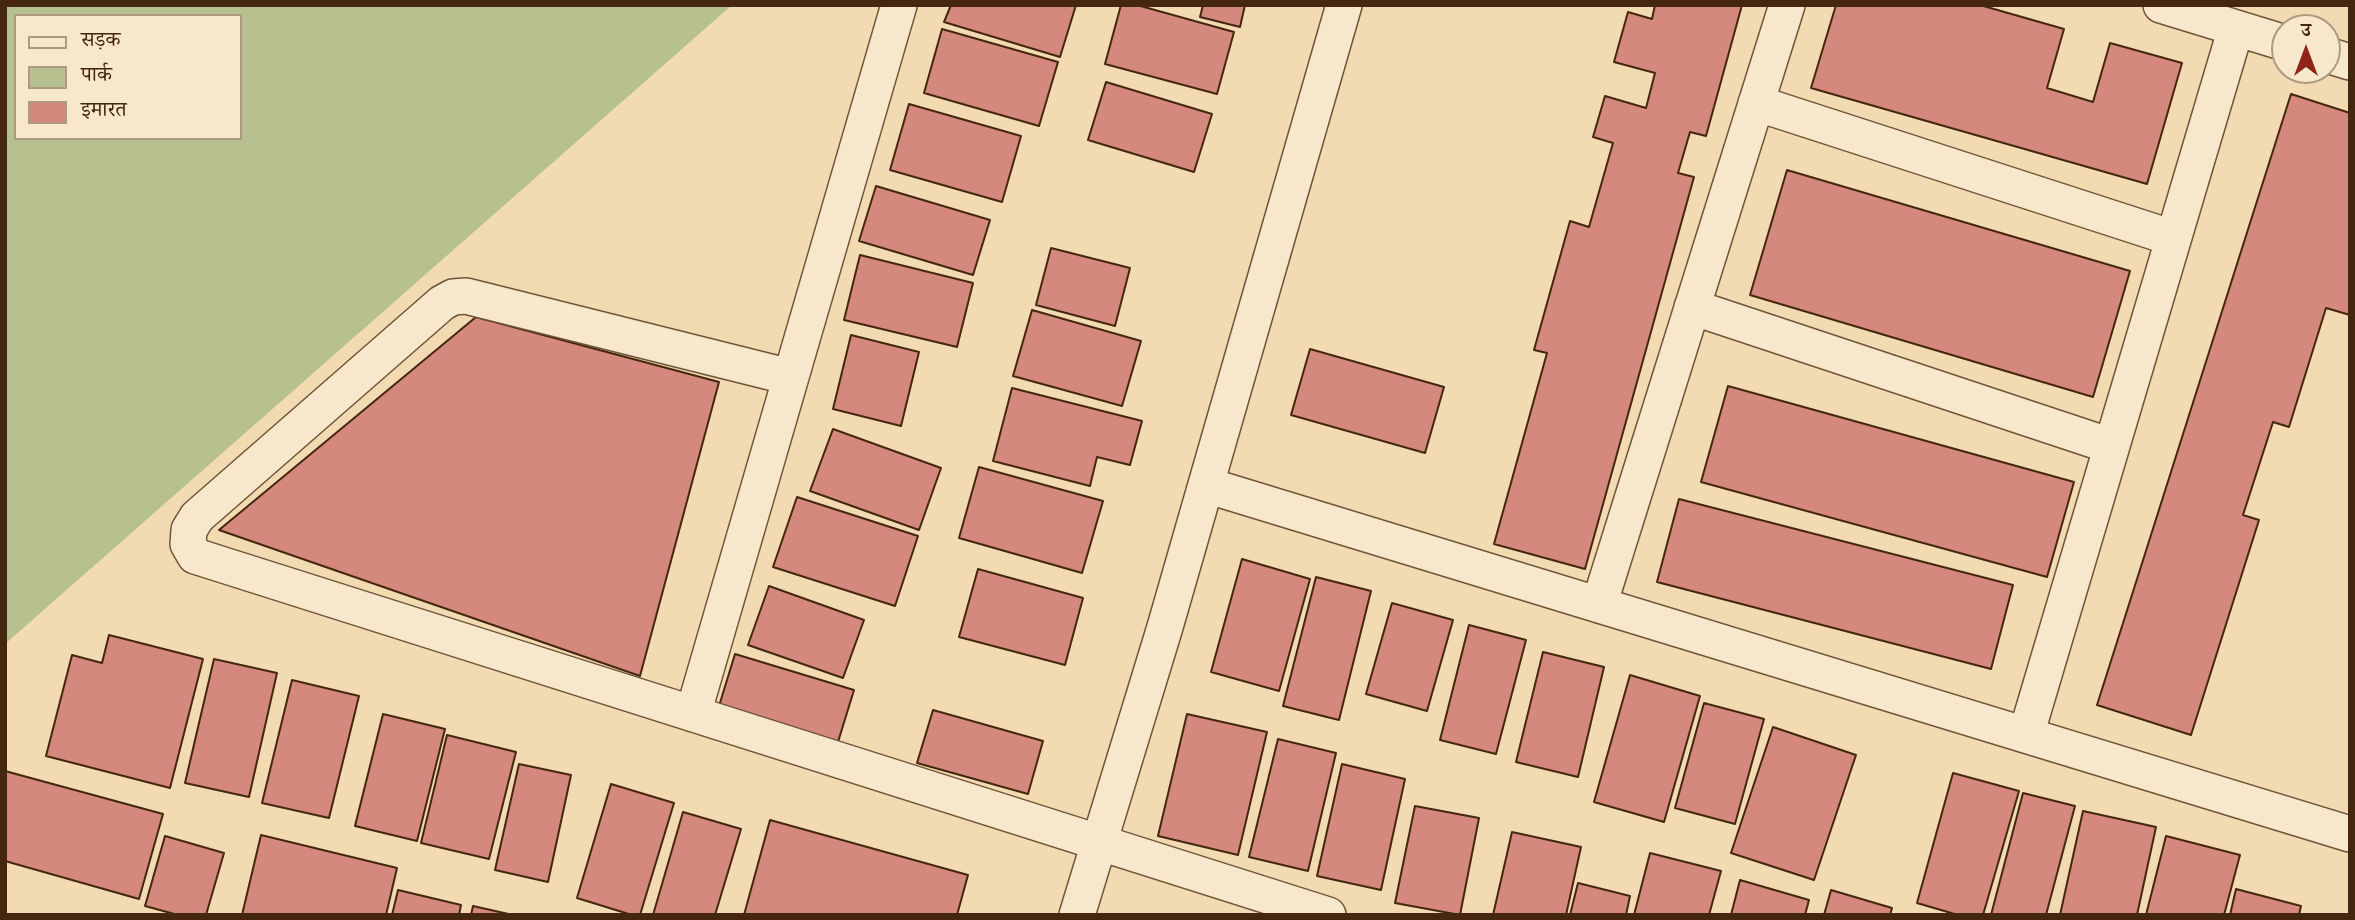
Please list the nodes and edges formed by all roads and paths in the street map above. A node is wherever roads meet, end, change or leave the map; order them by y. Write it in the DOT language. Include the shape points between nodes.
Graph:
graph roads {
  1 [pos="899,5"];
  2 [pos="1344,5"];
  3 [pos="1787,5"];
  4 [pos="2161,5"];
  5 [pos="2236,27"];
  6 [pos="2271,38"];
  7 [pos="1756,103"];
  8 [pos="2173,238"];
  9 [pos="1692,307"];
  10 [pos="790,377"];
  11 [pos="2111,446"];
  12 [pos="1206,485"];
  13 [pos="1599,605"];
  14 [pos="693,714"];
  15 [pos="2026,735"];
  16 [pos="2350,834"];
  17 [pos="1099,842"];
  18 [pos="1077,915"];
  19 [pos="1328,915"];
  1 -- 10 [label="street"];
  2 -- 12 [label="street"];
  3 -- 7 [label="street"];
  4 -- 5 [label="street"];
  5 -- 6 [label="street"];
  5 -- 8 [label="street"];
  7 -- 8 [label="street"];
  7 -- 9 [label="street"];
  8 -- 11 [label="street"];
  9 -- 11 [label="street"];
  9 -- 13 [label="street"];
  10 -- 14 [label="street"];
  10 -- 14 [label="street" via="466,296 453,297 197,517 189,530 187,544 195,556"];
  11 -- 15 [label="street"];
  12 -- 13 [label="street"];
  12 -- 17 [label="street"];
  13 -- 15 [label="street"];
  14 -- 17 [label="street"];
  15 -- 16 [label="street"];
  17 -- 18 [label="street"];
  17 -- 19 [label="street"];
}
